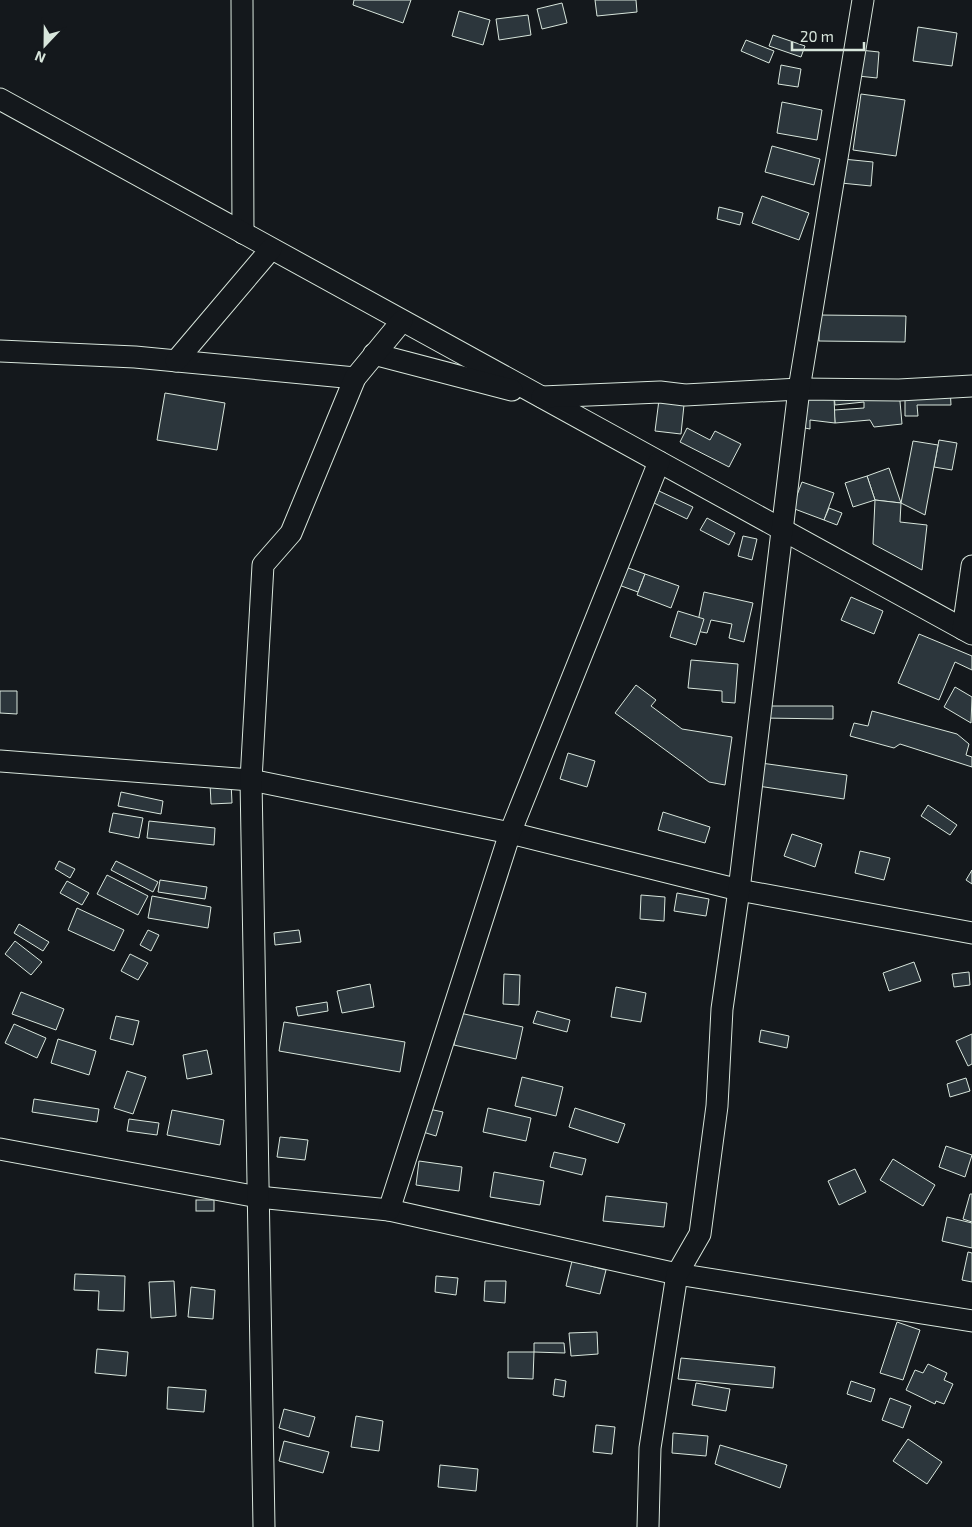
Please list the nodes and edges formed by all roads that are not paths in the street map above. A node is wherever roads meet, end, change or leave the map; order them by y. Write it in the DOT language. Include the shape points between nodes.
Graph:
graph roads {
  1 [pos="242,0"];
  2 [pos="863,0"];
  3 [pos="0,99"];
  4 [pos="243,233"];
  5 [pos="271,249"];
  6 [pos="402,321"];
  7 [pos="0,351"];
  8 [pos="374,354"];
  9 [pos="176,361"];
  10 [pos="355,378"];
  11 [pos="972,386"];
  12 [pos="799,389"];
  13 [pos="542,397"];
  14 [pos="659,462"];
  15 [pos="782,530"];
  16 [pos="972,566"];
  17 [pos="968,632"];
  18 [pos="0,761"];
  19 [pos="251,780"];
  20 [pos="510,833"];
  21 [pos="739,890"];
  22 [pos="972,933"];
  23 [pos="0,1149"];
  24 [pos="258,1197"];
  25 [pos="389,1210"];
  26 [pos="677,1274"];
  27 [pos="972,1321"];
  28 [pos="264,1527"];
  29 [pos="648,1527"];
  1 -- 4 [label="street"];
  2 -- 12 [label="street"];
  3 -- 4 [label="street"];
  4 -- 5 [label="street"];
  5 -- 6 [label="street"];
  5 -- 9 [label="street"];
  6 -- 8 [label="street"];
  6 -- 13 [label="street"];
  7 -- 9 [label="street"];
  8 -- 10 [label="street"];
  8 -- 13 [label="street"];
  9 -- 10 [label="street"];
  10 -- 19 [label="street" via="291,533 263,565"];
  11 -- 12 [label="street" via="899,390"];
  12 -- 13 [label="street"];
  12 -- 15 [label="street"];
  13 -- 14 [label="street"];
  14 -- 15 [label="street"];
  14 -- 20 [label="street"];
  15 -- 17 [label="street"];
  15 -- 21 [label="street"];
  16 -- 17 [label="street"];
  18 -- 19 [label="street"];
  19 -- 20 [label="street"];
  19 -- 24 [label="street"];
  20 -- 21 [label="street"];
  20 -- 25 [label="street"];
  21 -- 22 [label="street"];
  21 -- 26 [label="street" via="722,1010 717,1106 700,1234"];
  23 -- 24 [label="street"];
  24 -- 25 [label="street"];
  24 -- 28 [label="street"];
  25 -- 26 [label="street"];
  26 -- 27 [label="street"];
  26 -- 29 [label="street" via="650,1448"];
}
